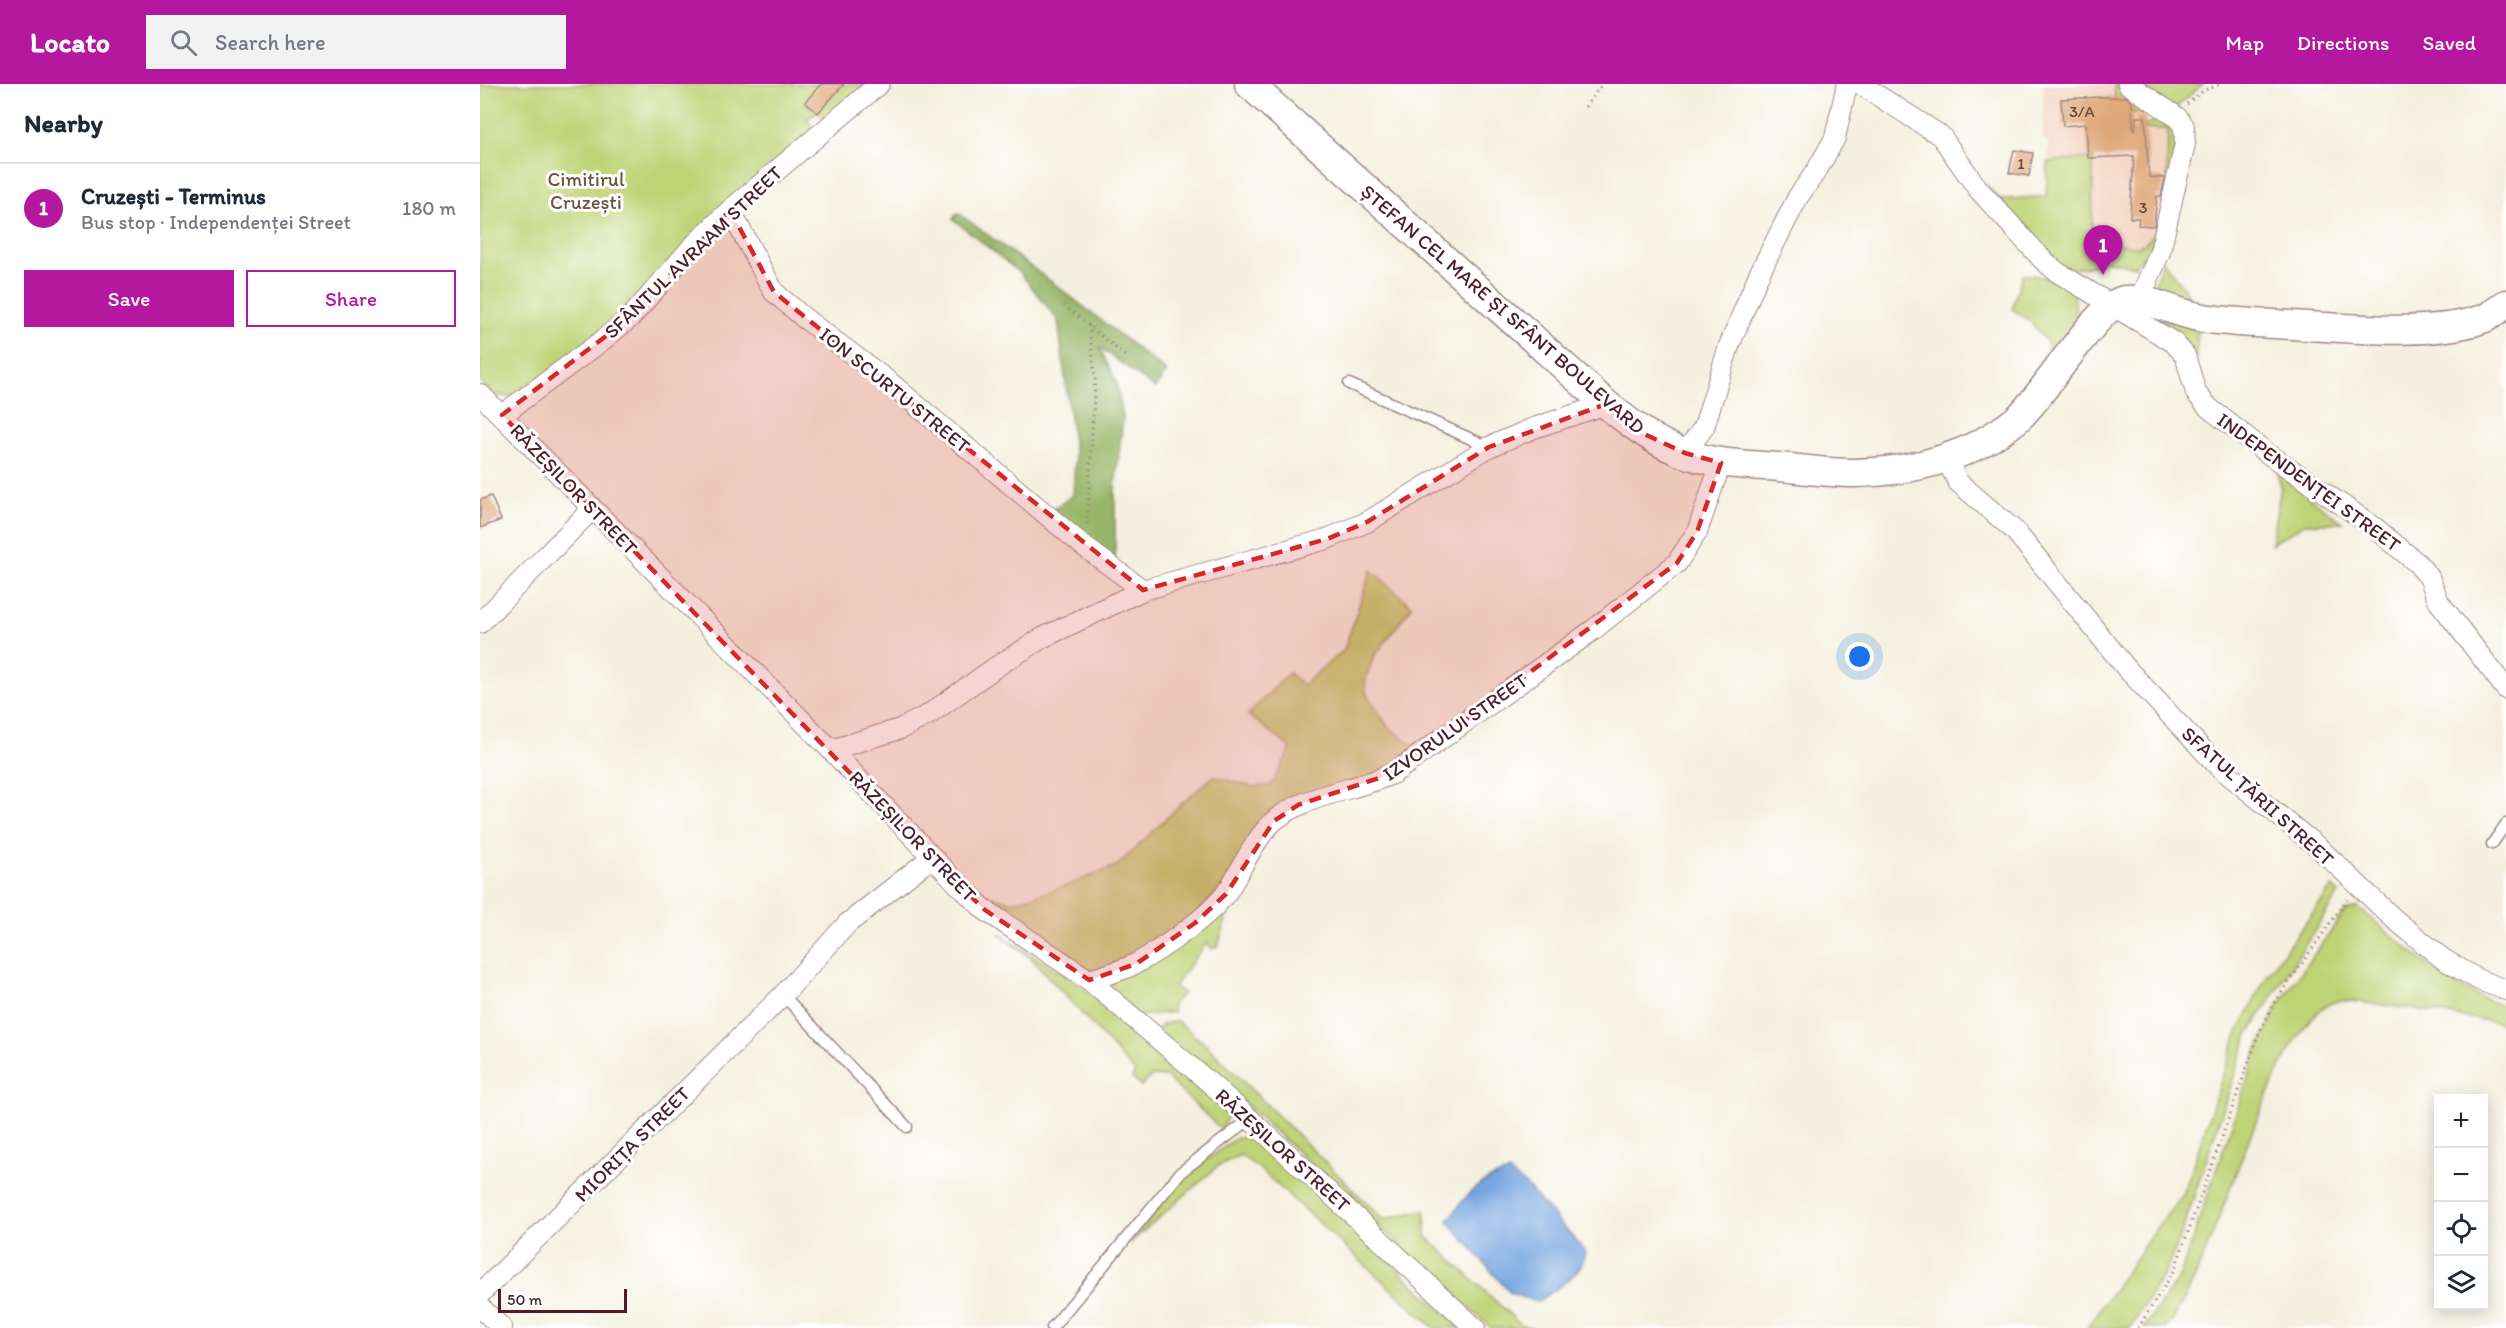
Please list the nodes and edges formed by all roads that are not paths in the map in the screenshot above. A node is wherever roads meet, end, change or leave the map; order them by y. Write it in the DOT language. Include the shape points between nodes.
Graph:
graph roads {
  1 [pos="879,84"];
  2 [pos="1249,84"];
  3 [pos="1847,84"];
  4 [pos="1860,84"];
  5 [pos="2128,84"];
  6 [pos="730,210"];
  7 [pos="2126,302"];
  8 [pos="2499,316"];
  9 [pos="1350,384"];
  10 [pos="480,394"];
  11 [pos="1606,404"];
  12 [pos="502,415"];
  13 [pos="1489,447"];
  14 [pos="1685,453"];
  15 [pos="1946,459"];
  16 [pos="1721,463"];
  17 [pos="592,509"];
  18 [pos="1143,590"];
  19 [pos="480,623"];
  20 [pos="2506,689"];
  21 [pos="831,750"];
  22 [pos="2506,824"];
  23 [pos="2492,844"];
  24 [pos="931,858"];
  25 [pos="1089,980"];
  26 [pos="2506,990"];
  27 [pos="783,995"];
  28 [pos="1250,1119"];
  29 [pos="907,1127"];
  30 [pos="480,1294"];
  31 [pos="480,1307"];
  32 [pos="502,1328"];
  33 [pos="1052,1328"];
  34 [pos="1475,1328"];
  1 -- 6 [label="street, SFÂNTUL AVRAAM STREET"];
  2 -- 11 [label="street, ȘTEFAN CEL MARE ȘI SFÂNT BOULEVARD"];
  3 -- 14 [label="street" via="1835,138 1798,197 1759,274 1729,346 1704,427"];
  4 -- 7 [label="street, INDEPENDENȚEI STREET" via="1941,136 1978,189 2057,272"];
  5 -- 7 [label="street" via="2177,117 2184,126 2185,144 2160,252"];
  6 -- 12 [label="street, SFÂNTUL AVRAAM STREET" via="631,316"];
  6 -- 18 [label="street, ION SCURTU STREET" via="774,292 888,381 1086,548"];
  7 -- 8 [label="street" via="2227,321 2350,328 2439,327"];
  7 -- 15 [label="street, ȘTEFAN CEL MARE ȘI SFÂNT BOULEVARD" via="2090,328 2017,419 1984,442"];
  7 -- 20 [label="street, INDEPENDENȚEI STREET" via="2185,355 2196,393 2209,408 2266,453 2374,527 2417,563 2429,577 2439,602"];
  9 -- 13 [label="lane"];
  10 -- 12 [label="street, RĂZEȘILOR STREET"];
  11 -- 13 [label="street"];
  11 -- 14 [label="street, ȘTEFAN CEL MARE ȘI SFÂNT BOULEVARD" via="1642,433"];
  12 -- 17 [label="street, RĂZEȘILOR STREET"];
  13 -- 18 [label="street" via="1367,522 1328,539"];
  14 -- 16 [label="street, ȘTEFAN CEL MARE ȘI SFÂNT BOULEVARD"];
  15 -- 16 [label="street, ȘTEFAN CEL MARE ȘI SFÂNT BOULEVARD" via="1853,473"];
  15 -- 26 [label="street, SFATUL ȚĂRII STREET" via="1958,482 2015,531 2127,669 2218,766 2319,848 2443,959"];
  16 -- 25 [label="street, IZVORULUI STREET" via="1696,532 1677,563 1593,630 1394,773 1298,805 1274,821 1243,862 1226,894 1196,923 1136,964"];
  17 -- 19 [label="street"];
  17 -- 21 [label="street, RĂZEȘILOR STREET"];
  18 -- 21 [label="street" via="1042,638 928,715 900,729"];
  21 -- 24 [label="street, RĂZEȘILOR STREET"];
  22 -- 23 [label="lane"];
  24 -- 25 [label="street, RĂZEȘILOR STREET" via="985,910"];
  24 -- 27 [label="street, MIORIȚA STREET" via="847,924"];
  25 -- 28 [label="street, RĂZEȘILOR STREET"];
  27 -- 29 [label="lane"];
  27 -- 30 [label="street, MIORIȚA STREET"];
  28 -- 33 [label="lane" via="1181,1172"];
  28 -- 34 [label="street, RĂZEȘILOR STREET"];
  31 -- 32 [label="street"];
}
